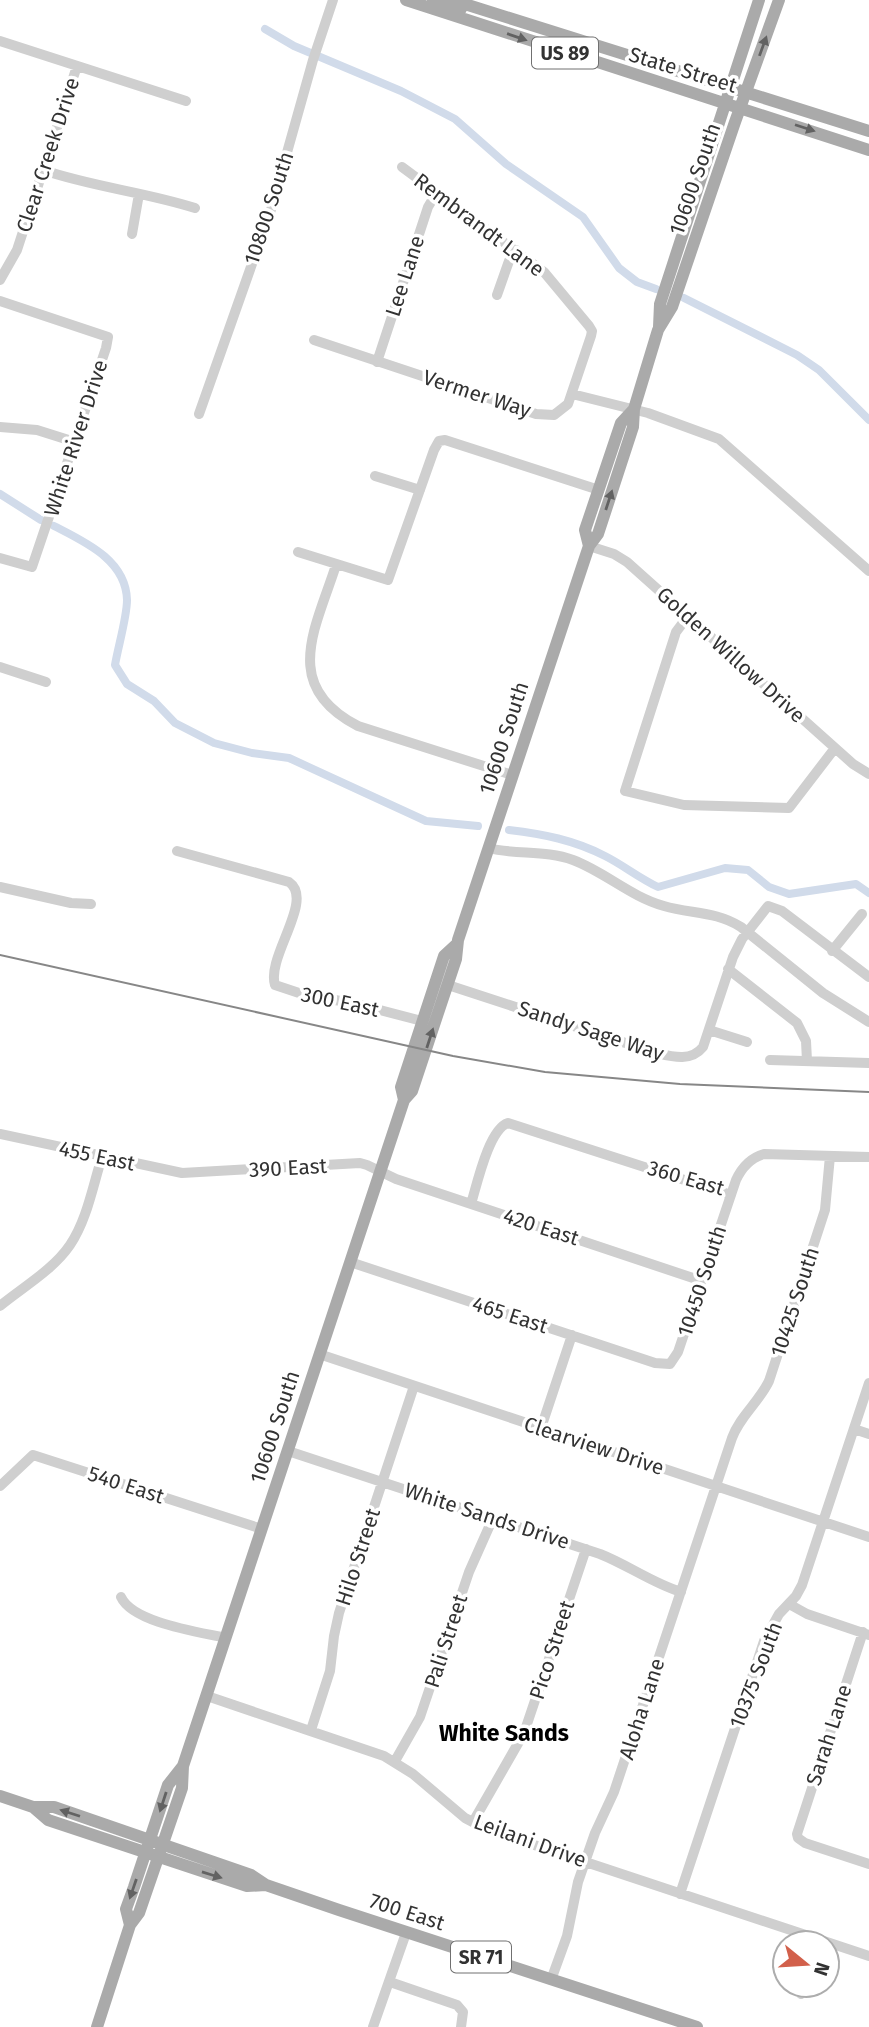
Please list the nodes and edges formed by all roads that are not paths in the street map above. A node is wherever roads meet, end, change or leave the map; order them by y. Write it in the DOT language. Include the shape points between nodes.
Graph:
graph roads {
  1 [pos="333,0"];
  2 [pos="406,0"];
  3 [pos="433,0"];
  4 [pos="453,0"];
  5 [pos="758,0"];
  6 [pos="779,0"];
  7 [pos="522,22"];
  8 [pos="0,41"];
  9 [pos="77,66"];
  10 [pos="730,87"];
  11 [pos="746,93"];
  12 [pos="186,101"];
  13 [pos="724,104"];
  14 [pos="740,109"];
  15 [pos="869,131"];
  16 [pos="869,150"];
  17 [pos="402,167"];
  18 [pos="43,170"];
  19 [pos="437,192"];
  20 [pos="139,194"];
  21 [pos="195,208"];
  22 [pos="132,234"];
  23 [pos="682,235"];
  24 [pos="516,250"];
  25 [pos="0,280"];
  26 [pos="677,292"];
  27 [pos="498,295"];
  28 [pos="0,301"];
  29 [pos="659,330"];
  30 [pos="314,340"];
  31 [pos="377,362"];
  32 [pos="572,394"];
  33 [pos="634,409"];
  34 [pos="200,414"];
  35 [pos="0,427"];
  36 [pos="75,442"];
  37 [pos="375,476"];
  38 [pos="420,490"];
  39 [pos="599,490"];
  40 [pos="589,546"];
  41 [pos="298,552"];
  42 [pos="0,558"];
  43 [pos="336,565"];
  44 [pos="869,571"];
  45 [pos="688,616"];
  46 [pos="0,667"];
  47 [pos="46,682"];
  48 [pos="835,748"];
  49 [pos="869,774"];
  50 [pos="512,775"];
  51 [pos="488,848"];
  52 [pos="177,850"];
  53 [pos="0,887"];
  54 [pos="91,904"];
  55 [pos="862,914"];
  56 [pos="748,932"];
  57 [pos="457,944"];
  58 [pos="832,951"];
  59 [pos="728,969"];
  60 [pos="869,977"];
  61 [pos="448,985"];
  62 [pos="422,1021"];
  63 [pos="869,1022"];
  64 [pos="709,1030"];
  65 [pos="747,1042"];
  66 [pos="770,1060"];
  67 [pos="807,1061"];
  68 [pos="869,1063"];
  69 [pos="404,1100"];
  70 [pos="0,1134"];
  71 [pos="830,1156"];
  72 [pos="102,1157"];
  73 [pos="869,1157"];
  74 [pos="380,1171"];
  75 [pos="194,1173"];
  76 [pos="731,1195"];
  77 [pos="471,1204"];
  78 [pos="350,1262"];
  79 [pos="702,1281"];
  80 [pos="0,1306"];
  81 [pos="572,1335"];
  82 [pos="319,1354"];
  83 [pos="670,1364"];
  84 [pos="869,1383"];
  85 [pos="414,1386"];
  86 [pos="541,1428"];
  87 [pos="854,1429"];
  88 [pos="869,1434"];
  89 [pos="732,1438"];
  90 [pos="288,1451"];
  91 [pos="383,1482"];
  92 [pos="0,1486"];
  93 [pos="716,1486"];
  94 [pos="493,1518"];
  95 [pos="822,1522"];
  96 [pos="262,1529"];
  97 [pos="869,1538"];
  98 [pos="586,1549"];
  99 [pos="681,1592"];
  100 [pos="121,1597"];
  101 [pos="789,1604"];
  102 [pos="866,1633"];
  103 [pos="226,1638"];
  104 [pos="207,1696"];
  105 [pos="311,1730"];
  106 [pos="395,1761"];
  107 [pos="183,1766"];
  108 [pos="0,1796"];
  109 [pos="473,1822"];
  110 [pos="148,1847"];
  111 [pos="161,1851"];
  112 [pos="585,1862"];
  113 [pos="869,1864"];
  114 [pos="680,1894"];
  115 [pos="130,1925"];
  116 [pos="783,1929"];
  117 [pos="407,1933"];
  118 [pos="841,1948"];
  119 [pos="869,1956"];
  120 [pos="551,1980"];
  121 [pos="390,1982"];
  122 [pos="97,2027"];
  123 [pos="373,2027"];
  124 [pos="461,2027"];
  125 [pos="697,2027"];
  1 -- 34 [label="street, 10800 South" via="270,213"];
  2 -- 13 [label="main road, State Street / US 89, one-way"];
  3 -- 7 [label="main road" via="490,18"];
  4 -- 7 [label="main road, State Street / US 89"];
  5 -- 10 [label="main road, 10600 South"];
  11 -- 6 [label="main road, 10600 South, one-way"];
  7 -- 10 [label="main road, State Street / US 89"];
  8 -- 9 [label="street"];
  9 -- 12 [label="street"];
  9 -- 18 [label="street, Clear Creek Drive"];
  10 -- 11 [label="main road, State Street / US 89"];
  10 -- 13 [label="main road, 10600 South"];
  11 -- 14 [label="main road, 10600 South"];
  11 -- 15 [label="main road, State Street / US 89"];
  13 -- 14 [label="main road, State Street / US 89"];
  13 -- 23 [label="main road, 10600 South"];
  14 -- 16 [label="main road, State Street / US 89, one-way"];
  14 -- 26 [label="main road, 10600 South"];
  17 -- 19 [label="street, Rembrandt Lane"];
  18 -- 20 [label="street"];
  18 -- 25 [label="street, Clear Creek Drive" via="15,255"];
  19 -- 24 [label="street, Rembrandt Lane"];
  19 -- 31 [label="street, Lee Lane"];
  20 -- 21 [label="street"];
  20 -- 22 [label="street"];
  23 -- 26 [label="main road" via="687,243 676,276"];
  23 -- 29 [label="main road, 10600 South" via="660,304"];
  24 -- 27 [label="street"];
  24 -- 32 [label="street, Rembrandt Lane" via="544,272 592,331"];
  26 -- 29 [label="main road, 10600 South"];
  28 -- 36 [label="street, White River Drive" via="108,337"];
  29 -- 33 [label="main road, 10600 South"];
  30 -- 31 [label="street, Vermer Way"];
  31 -- 32 [label="street, Vermer Way" via="545,416 562,411"];
  32 -- 33 [label="street"];
  33 -- 39 [label="main road, 10600 South" via="621,423"];
  40 -- 33 [label="main road, 10600 South, one-way" via="598,534 633,427"];
  33 -- 44 [label="street" via="727,443"];
  35 -- 36 [label="street" via="37,430"];
  36 -- 42 [label="street, White River Drive" via="33,566"];
  37 -- 38 [label="street"];
  38 -- 39 [label="street" via="433,450 445,440"];
  38 -- 43 [label="street" via="388,580"];
  39 -- 40 [label="main road, 10600 South" via="585,530"];
  40 -- 45 [label="street, Golden Willow Drive" via="627,562"];
  40 -- 50 [label="main road, 10600 South"];
  41 -- 43 [label="street"];
  43 -- 50 [label="street" via="308,653 310,674 329,705 358,726"];
  45 -- 48 [label="street, Golden Willow Drive"];
  45 -- 48 [label="street" via="676,632 625,790 684,806 789,808"];
  46 -- 47 [label="street"];
  48 -- 49 [label="street, Golden Willow Drive"];
  50 -- 51 [label="main road, 10600 South"];
  51 -- 56 [label="street" via="567,858 647,900 719,916"];
  51 -- 57 [label="main road, 10600 South"];
  52 -- 62 [label="street, 300 East" via="295,887 295,910 278,958 275,985"];
  53 -- 54 [label="street"];
  55 -- 58 [label="street"];
  56 -- 58 [label="street, Sandy Sage Way" via="768,906 782,911"];
  56 -- 59 [label="street, Sandy Sage Way"];
  56 -- 63 [label="street" via="823,993"];
  57 -- 61 [label="main road, 10600 South"];
  57 -- 62 [label="main road, 10600 South" via="444,956"];
  58 -- 60 [label="street"];
  59 -- 64 [label="street, Sandy Sage Way"];
  59 -- 67 [label="street" via="797,1023 806,1041"];
  61 -- 64 [label="street, Sandy Sage Way" via="673,1057 698,1053"];
  69 -- 61 [label="main road, 10600 South, one-way" via="412,1091"];
  62 -- 69 [label="main road, 10600 South" via="401,1087"];
  64 -- 65 [label="street"];
  66 -- 67 [label="street"];
  67 -- 68 [label="street"];
  69 -- 74 [label="main road, 10600 South"];
  70 -- 72 [label="street, 455 East"];
  71 -- 73 [label="street, 360 East"];
  71 -- 76 [label="street, 360 East" via="757,1156 740,1172"];
  71 -- 89 [label="street, 10425 South" via="825,1210 769,1381"];
  72 -- 75 [label="street, 455 East"];
  72 -- 80 [label="street" via="70,1245"];
  74 -- 75 [label="street, 390 East" via="359,1163"];
  74 -- 77 [label="street, 420 East"];
  74 -- 78 [label="main road, 10600 South"];
  76 -- 77 [label="street, 360 East" via="513,1124 503,1125 494,1134"];
  76 -- 79 [label="street, 10450 South"];
  77 -- 79 [label="street, 420 East"];
  78 -- 81 [label="street, 465 East"];
  78 -- 82 [label="main road, 10600 South"];
  79 -- 83 [label="street, 10450 South"];
  81 -- 83 [label="street, 465 East"];
  81 -- 86 [label="street"];
  82 -- 85 [label="street, Clearview Drive"];
  82 -- 90 [label="main road, 10600 South"];
  84 -- 87 [label="street, 10375 South"];
  85 -- 86 [label="street, Clearview Drive"];
  85 -- 91 [label="street, Hilo Street"];
  86 -- 93 [label="street, Clearview Drive"];
  87 -- 88 [label="street"];
  87 -- 95 [label="street, 10375 South"];
  89 -- 93 [label="street, Aloha Lane"];
  90 -- 91 [label="street, White Sands Drive"];
  90 -- 96 [label="main road, 10600 South"];
  91 -- 94 [label="street, White Sands Drive"];
  91 -- 105 [label="street, Hilo Street" via="336,1624 330,1671"];
  92 -- 96 [label="street, 540 East" via="33,1455"];
  93 -- 95 [label="street, Clearview Drive"];
  93 -- 99 [label="street, Aloha Lane"];
  94 -- 98 [label="street, White Sands Drive"];
  94 -- 106 [label="street, Pali Street" via="469,1572 421,1717"];
  95 -- 97 [label="street, Clearview Drive"];
  95 -- 101 [label="street, 10375 South" via="802,1586"];
  96 -- 103 [label="main road, 10600 South"];
  98 -- 99 [label="street, White Sands Drive"];
  98 -- 109 [label="street, Pico Street" via="524,1733"];
  99 -- 112 [label="street, Aloha Lane" via="614,1792"];
  100 -- 103 [label="street" via="136,1613"];
  101 -- 102 [label="street"];
  101 -- 114 [label="street, 10375 South" via="764,1641"];
  102 -- 113 [label="street, Sarah Lane" via="798,1838"];
  103 -- 104 [label="main road, 10600 South"];
  104 -- 105 [label="street, Leilani Drive"];
  104 -- 107 [label="main road, 10600 South"];
  105 -- 106 [label="street, Leilani Drive"];
  106 -- 109 [label="street, Leilani Drive"];
  107 -- 110 [label="main road, 10600 South, one-way" via="168,1785"];
  107 -- 111 [label="main road, 10600 South" via="182,1788"];
  108 -- 110 [label="main road, 700 East / SR 71" via="33,1807 48,1820"];
  109 -- 112 [label="street, Leilani Drive"];
  110 -- 111 [label="main road, 700 East / SR 71"];
  110 -- 115 [label="main road, 10600 South, one-way" via="126,1909"];
  111 -- 115 [label="main road, 10600 South" via="139,1913"];
  111 -- 117 [label="main road, 700 East / SR 71" via="251,1875 266,1885"];
  112 -- 114 [label="street, Leilani Drive"];
  112 -- 120 [label="street, Aloha Lane"];
  114 -- 116 [label="street, Leilani Drive"];
  115 -- 122 [label="main road, 10600 South"];
  117 -- 120 [label="main road, 700 East / SR 71"];
  117 -- 121 [label="street"];
  118 -- 119 [label="street, Leilani Drive"];
  120 -- 125 [label="main road, 700 East / SR 71"];
  121 -- 123 [label="street"];
  121 -- 124 [label="street" via="457,2005 463,2012"];
}
